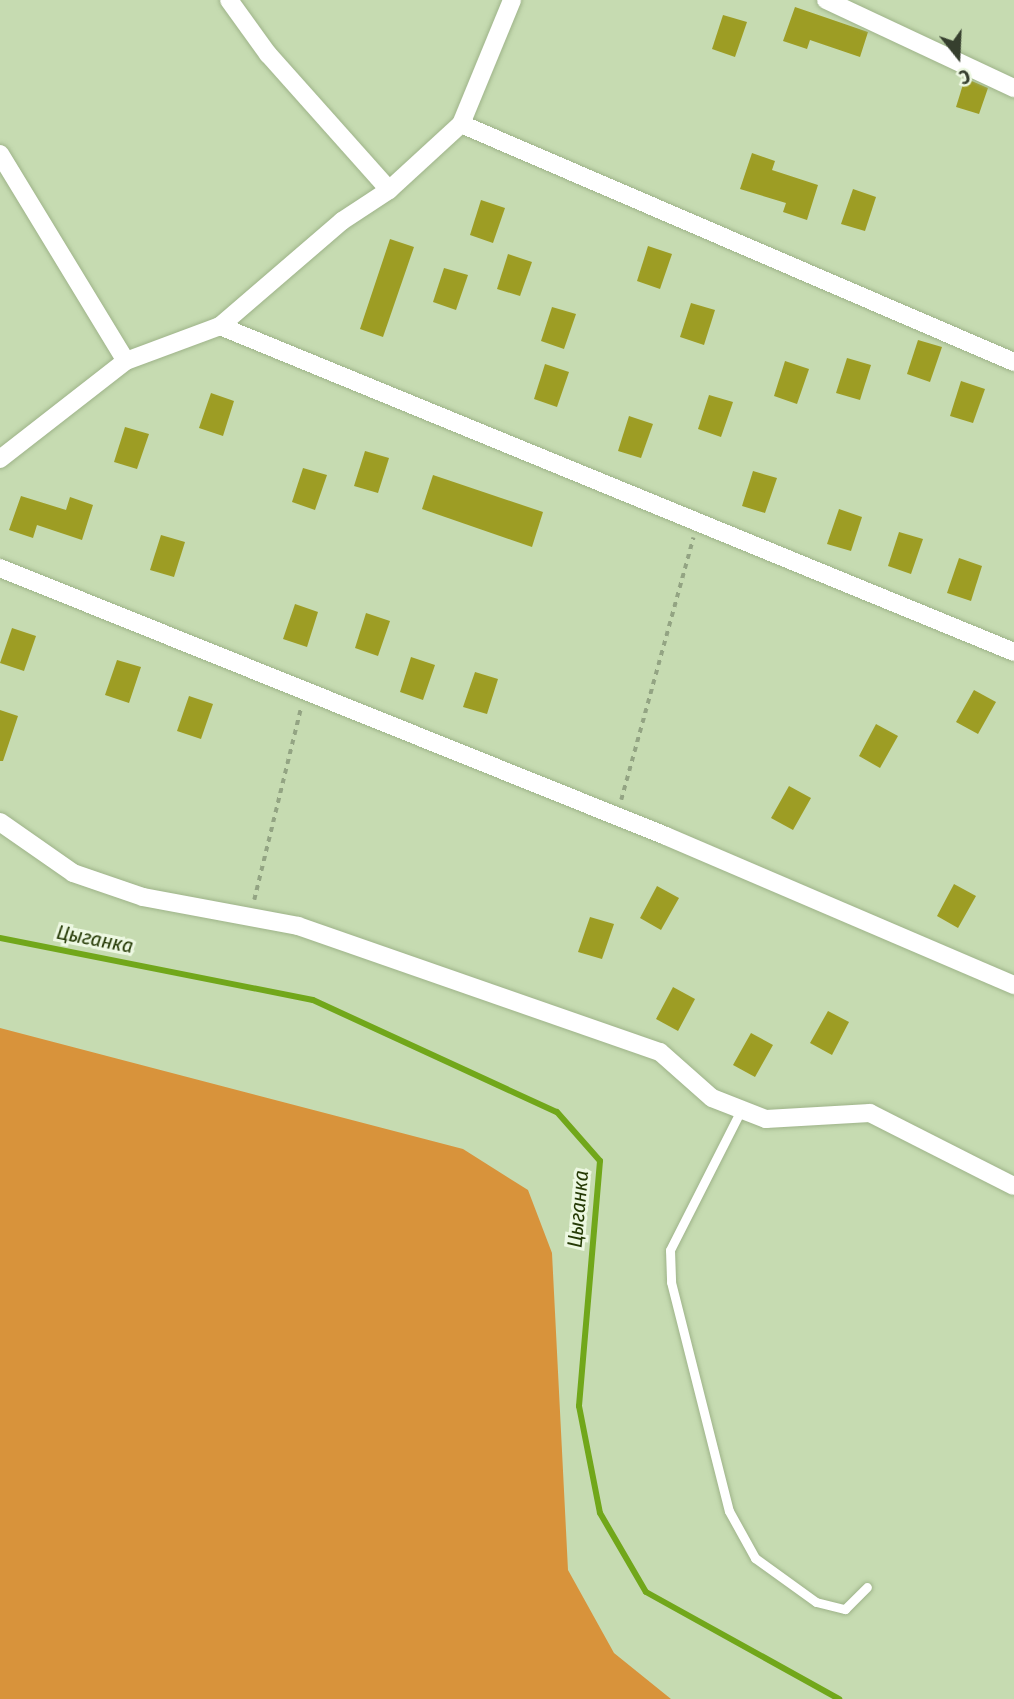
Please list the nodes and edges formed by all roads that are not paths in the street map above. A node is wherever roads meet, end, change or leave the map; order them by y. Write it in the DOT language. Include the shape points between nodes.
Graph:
graph roads {
  1 [pos="229,0"];
  2 [pos="512,0"];
  3 [pos="827,0"];
  4 [pos="1014,88"];
  5 [pos="461,124"];
  6 [pos="0,153"];
  7 [pos="389,190"];
  8 [pos="220,326"];
  9 [pos="126,361"];
  10 [pos="1014,362"];
  11 [pos="0,459"];
  12 [pos="0,568"];
  13 [pos="1014,652"];
  14 [pos="0,822"];
  15 [pos="1014,985"];
  16 [pos="741,1110"];
  17 [pos="1014,1186"];
  18 [pos="867,1587"];
  1 -- 7 [label="street" via="268,54"];
  2 -- 5 [label="street"];
  3 -- 4 [label="street"];
  5 -- 7 [label="street"];
  5 -- 10 [label="street"];
  6 -- 9 [label="street"];
  7 -- 8 [label="street" via="342,220"];
  8 -- 9 [label="street"];
  8 -- 13 [label="street"];
  9 -- 11 [label="street"];
  12 -- 15 [label="street" via="617,816"];
  14 -- 16 [label="street" via="73,873 144,897 298,926 660,1052 712,1098"];
  16 -- 17 [label="street" via="766,1119 870,1113"];
  16 -- 18 [label="lane" via="670,1250 671,1282 729,1511 755,1558 816,1602 845,1609"];
}
